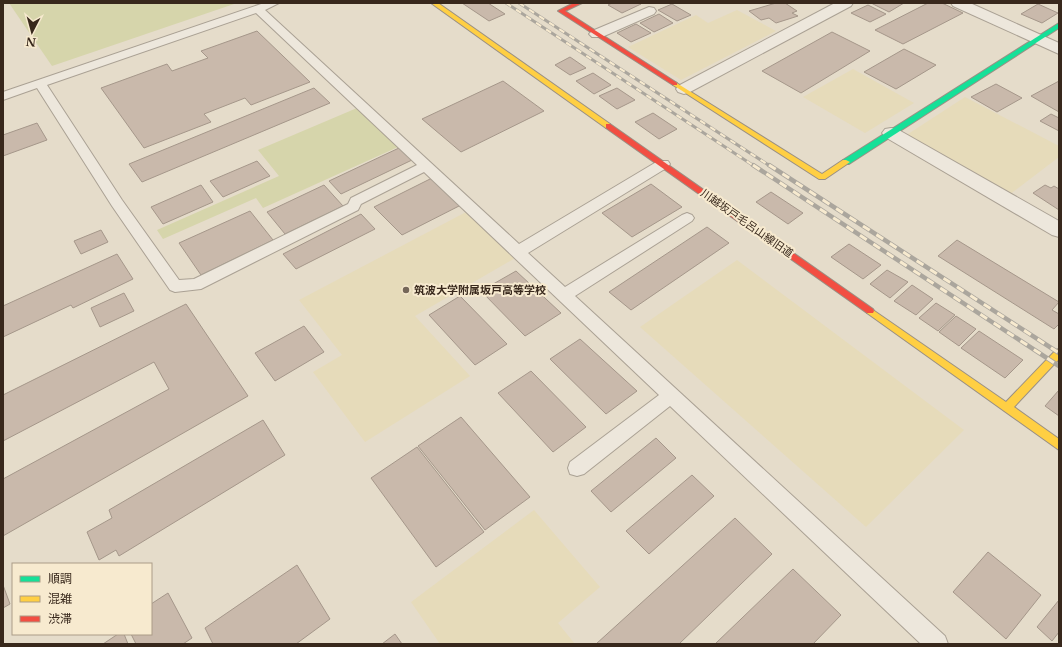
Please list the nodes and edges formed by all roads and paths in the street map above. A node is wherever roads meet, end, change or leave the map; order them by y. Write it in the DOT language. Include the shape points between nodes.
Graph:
graph roads {
  1 [pos="274,3"];
  2 [pos="434,3"];
  3 [pos="579,3"];
  4 [pos="846,3"];
  5 [pos="958,3"];
  6 [pos="258,8"];
  7 [pos="649,11"];
  8 [pos="1059,25"];
  9 [pos="597,34"];
  10 [pos="1036,39"];
  11 [pos="1059,49"];
  12 [pos="40,83"];
  13 [pos="684,89"];
  14 [pos="3,96"];
  15 [pos="891,133"];
  16 [pos="663,164"];
  17 [pos="426,166"];
  18 [pos="687,218"];
  19 [pos="1059,230"];
  20 [pos="518,252"];
  21 [pos="564,295"];
  22 [pos="1059,353"];
  23 [pos="671,395"];
  24 [pos="1007,408"];
  25 [pos="1059,444"];
  26 [pos="577,468"];
  27 [pos="937,644"];
  1 -- 6 [label="lane"];
  2 -- 16 [label="street, 川越坂戸毛呂山線旧道"];
  3 -- 9 [label="street" via="561,11"];
  4 -- 13 [label="street"];
  5 -- 10 [label="street"];
  6 -- 12 [label="lane"];
  6 -- 17 [label="lane"];
  7 -- 9 [label="street"];
  8 -- 10 [label="street"];
  9 -- 13 [label="street"];
  10 -- 11 [label="street"];
  10 -- 15 [label="street"];
  12 -- 14 [label="lane"];
  12 -- 17 [label="lane" via="117,203 175,286 196,285 353,207 356,201"];
  13 -- 15 [label="street" via="822,177"];
  15 -- 19 [label="street"];
  16 -- 20 [label="lane"];
  16 -- 24 [label="street, 川越坂戸毛呂山線旧道"];
  17 -- 20 [label="lane"];
  18 -- 21 [label="lane"];
  20 -- 21 [label="lane"];
  21 -- 23 [label="lane"];
  22 -- 24 [label="street"];
  23 -- 26 [label="lane"];
  23 -- 27 [label="lane"];
  24 -- 25 [label="street, 川越坂戸毛呂山線旧道"];
}
